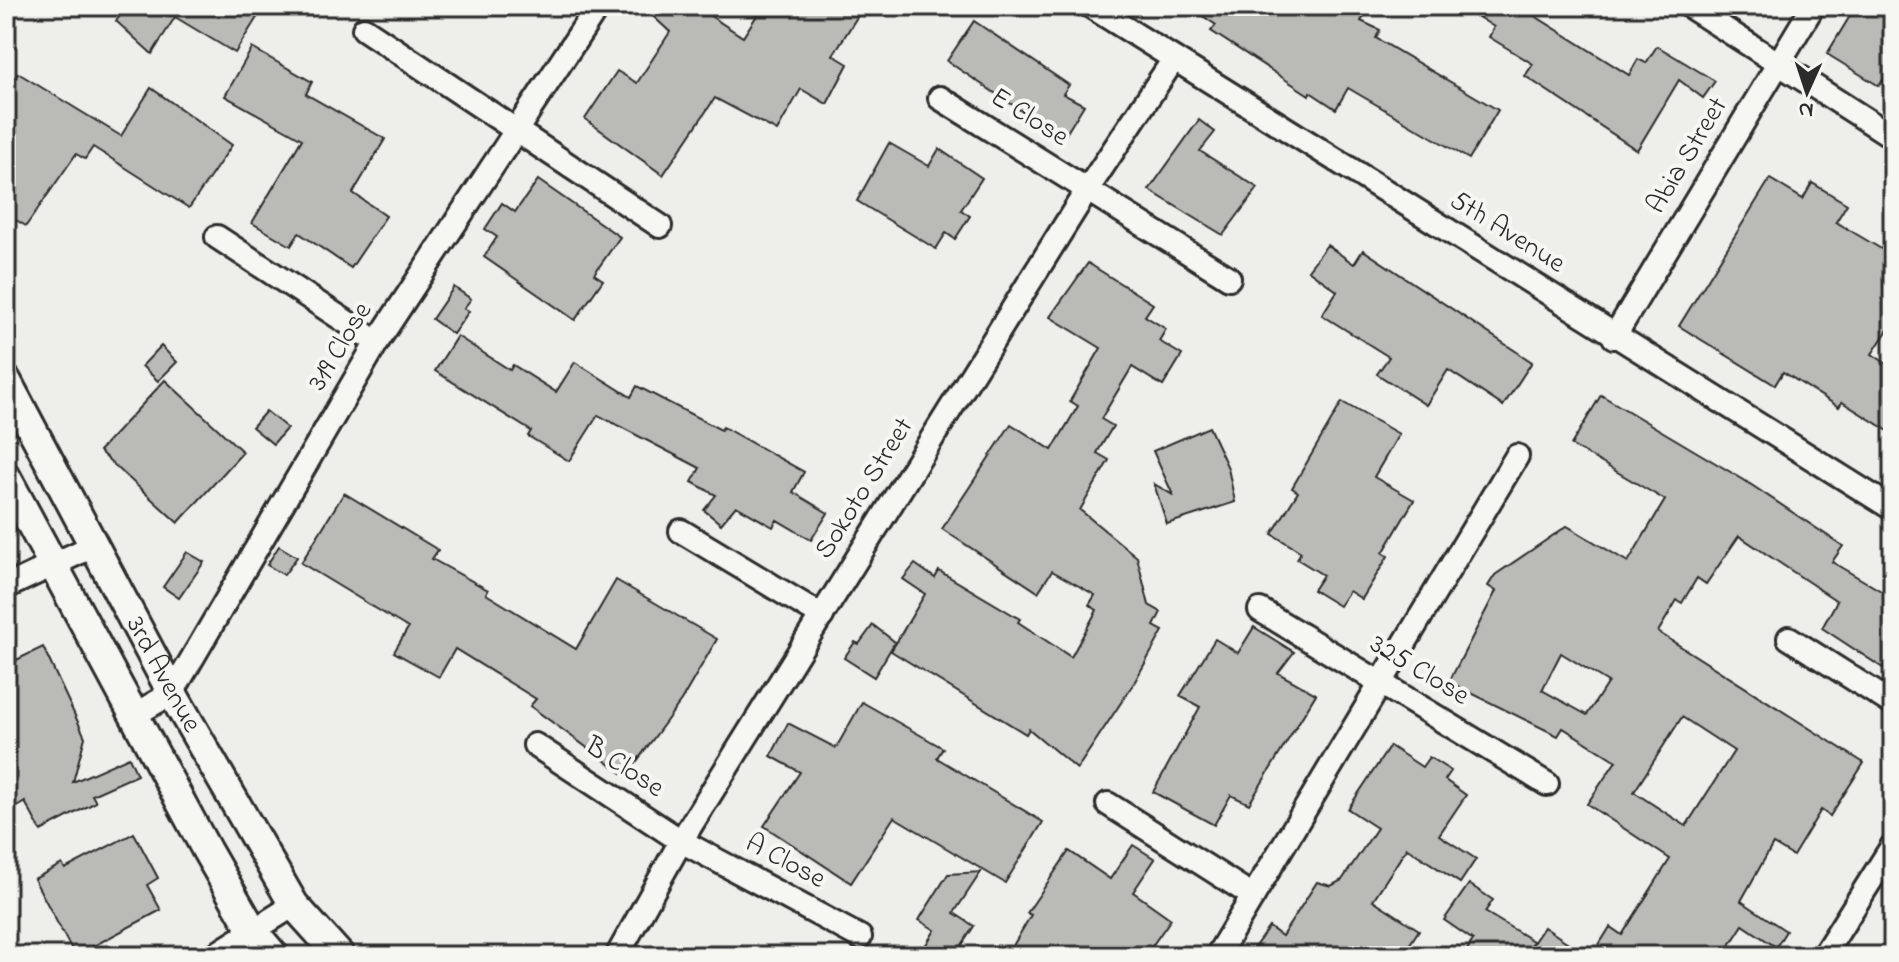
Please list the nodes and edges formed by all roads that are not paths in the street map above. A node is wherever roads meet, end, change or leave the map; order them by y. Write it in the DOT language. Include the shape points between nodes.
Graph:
graph roads {
  1 [pos="598,6"];
  2 [pos="1090,6"];
  3 [pos="1689,6"];
  4 [pos="1813,6"];
  5 [pos="364,29"];
  6 [pos="1174,59"];
  7 [pos="1778,63"];
  8 [pos="940,98"];
  9 [pos="515,133"];
  10 [pos="1893,137"];
  11 [pos="1087,190"];
  12 [pos="660,226"];
  13 [pos="217,237"];
  14 [pos="1229,278"];
  15 [pos="1614,337"];
  16 [pos="377,342"];
  17 [pos="6,380"];
  18 [pos="1517,456"];
  19 [pos="6,477"];
  20 [pos="1893,509"];
  21 [pos="681,531"];
  22 [pos="95,545"];
  23 [pos="54,564"];
  24 [pos="6,587"];
  25 [pos="1260,610"];
  26 [pos="822,616"];
  27 [pos="1789,638"];
  28 [pos="1381,683"];
  29 [pos="172,693"];
  30 [pos="1893,704"];
  31 [pos="136,714"];
  32 [pos="535,745"];
  33 [pos="1547,784"];
  34 [pos="1108,804"];
  35 [pos="681,841"];
  36 [pos="1892,847"];
  37 [pos="1253,896"];
  38 [pos="294,905"];
  39 [pos="253,931"];
  40 [pos="860,937"];
  41 [pos="213,956"];
  42 [pos="274,956"];
  43 [pos="340,956"];
  44 [pos="617,956"];
  45 [pos="1217,956"];
  46 [pos="1823,956"];
  1 -- 9 [label="street, 319 Close"];
  2 -- 6 [label="street, 5th Avenue"];
  3 -- 7 [label="street"];
  4 -- 7 [label="street, Abia Street"];
  5 -- 9 [label="street"];
  6 -- 11 [label="street, Sokoto Street"];
  6 -- 15 [label="street, 5th Avenue"];
  7 -- 10 [label="street"];
  7 -- 15 [label="street, Abia Street"];
  8 -- 11 [label="street, E Close"];
  9 -- 12 [label="street"];
  9 -- 16 [label="street, 319 Close"];
  11 -- 14 [label="street, E Close"];
  11 -- 26 [label="street, Sokoto Street"];
  13 -- 16 [label="street"];
  15 -- 20 [label="street, 5th Avenue"];
  16 -- 29 [label="street, 319 Close"];
  17 -- 22 [label="street, 3rd Avenue"];
  18 -- 28 [label="street"];
  19 -- 23 [label="street, 3rd Avenue"];
  21 -- 26 [label="street"];
  22 -- 23 [label="street"];
  22 -- 29 [label="street, 3rd Avenue"];
  23 -- 24 [label="street"];
  23 -- 31 [label="street, 3rd Avenue"];
  25 -- 28 [label="street, 325 Close"];
  26 -- 35 [label="street, Sokoto Street"];
  27 -- 30 [label="street"];
  28 -- 33 [label="street, 325 Close"];
  28 -- 37 [label="street"];
  29 -- 31 [label="street, 319 Close"];
  29 -- 38 [label="street, 3rd Avenue"];
  31 -- 39 [label="street, 3rd Avenue"];
  32 -- 35 [label="street, B Close"];
  34 -- 37 [label="street"];
  35 -- 40 [label="street, A Close"];
  35 -- 44 [label="street, Sokoto Street"];
  36 -- 46 [label="street"];
  37 -- 45 [label="street"];
  38 -- 39 [label="street"];
  38 -- 43 [label="street, 3rd Avenue"];
  39 -- 41 [label="street"];
  39 -- 42 [label="street, 3rd Avenue"];
}
